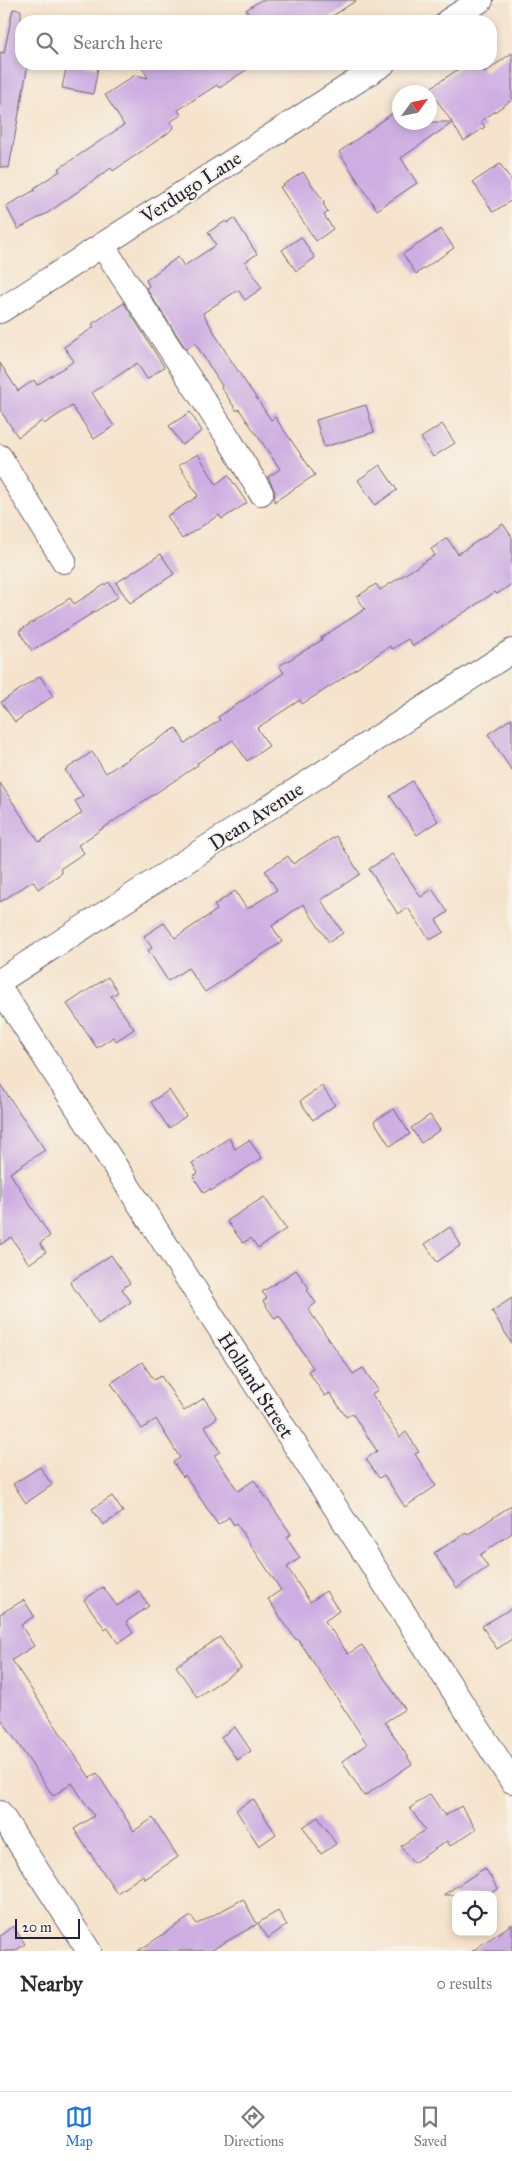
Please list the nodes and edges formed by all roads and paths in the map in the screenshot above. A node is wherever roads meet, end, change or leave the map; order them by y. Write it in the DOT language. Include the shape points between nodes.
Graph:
graph roads {
  1 [pos="481,0"];
  2 [pos="457,15"];
  3 [pos="373,70"];
  4 [pos="102,245"];
  5 [pos="0,310"];
  6 [pos="0,457"];
  7 [pos="261,493"];
  8 [pos="64,562"];
  9 [pos="512,651"];
  10 [pos="0,981"];
  11 [pos="0,988"];
  12 [pos="512,1781"];
  13 [pos="0,1813"];
  14 [pos="89,1951"];
  1 -- 2 [label="street"];
  3 -- 4 [label="street, Verdugo Lane"];
  4 -- 5 [label="street, Verdugo Lane"];
  4 -- 7 [label="street"];
  6 -- 8 [label="street"];
  9 -- 10 [label="street, Dean Avenue"];
  11 -- 12 [label="street, Holland Street"];
  13 -- 14 [label="street"];
}
